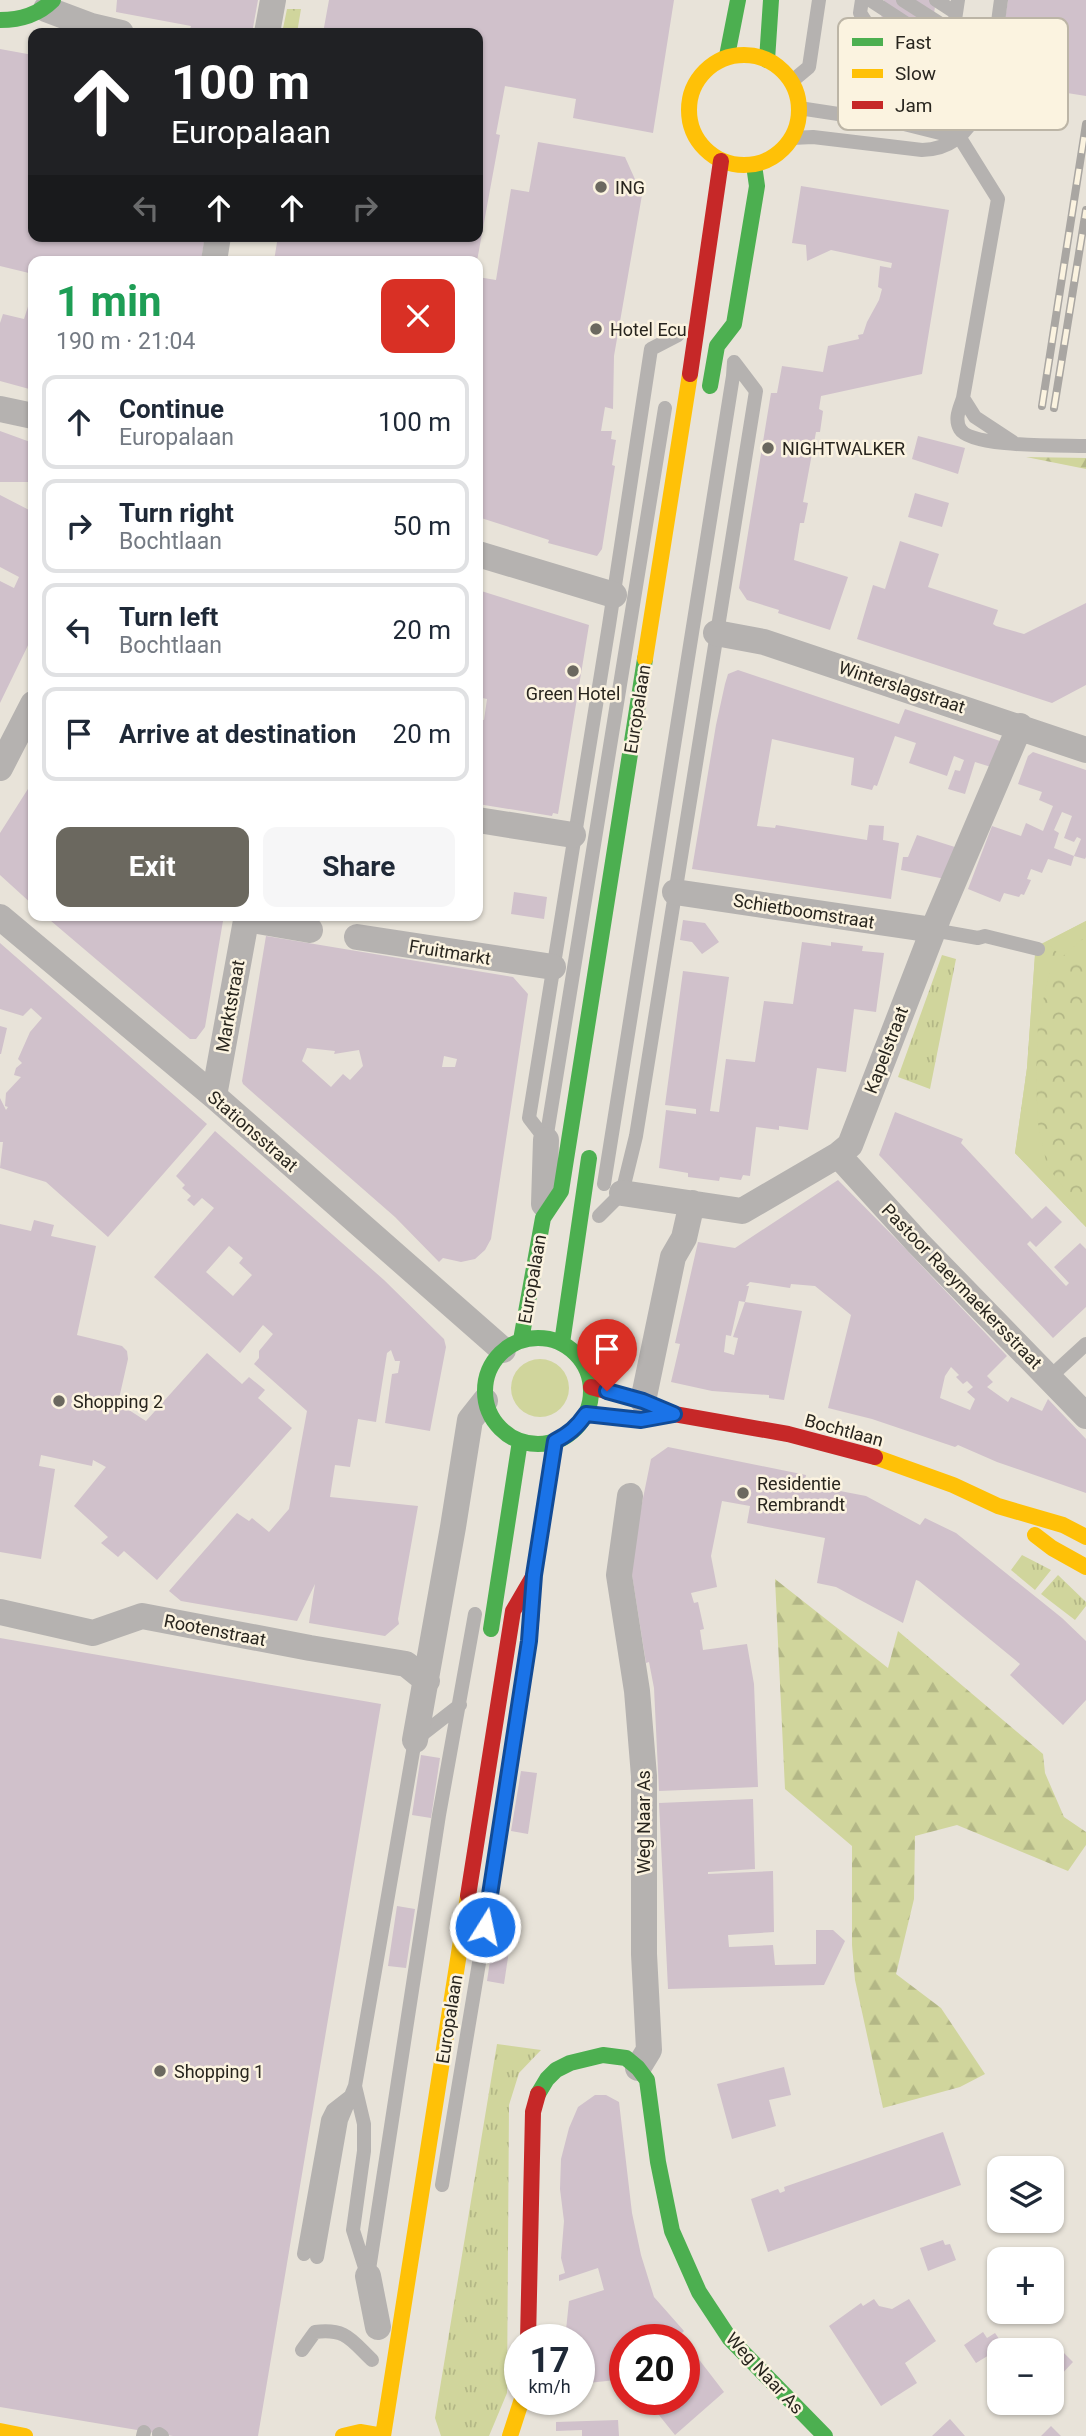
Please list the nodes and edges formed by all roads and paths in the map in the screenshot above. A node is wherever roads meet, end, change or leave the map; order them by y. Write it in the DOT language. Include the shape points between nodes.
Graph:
graph roads {
  1 [pos="273,0"];
  2 [pos="738,0"];
  3 [pos="771,0"];
  4 [pos="819,0"];
  5 [pos="862,0"];
  6 [pos="870,0"];
  7 [pos="904,0"];
  8 [pos="936,0"];
  9 [pos="1001,0"];
  10 [pos="50,4"];
  11 [pos="957,6"];
  12 [pos="863,18"];
  13 [pos="898,18"];
  14 [pos="932,18"];
  15 [pos="998,18"];
  16 [pos="0,20"];
  17 [pos="100,28"];
  18 [pos="268,28"];
  19 [pos="727,56"];
  20 [pos="767,60"];
  21 [pos="792,82"];
  22 [pos="799,108"];
  23 [pos="838,114"];
  24 [pos="928,130"];
  25 [pos="965,130"];
  26 [pos="792,138"];
  27 [pos="960,138"];
  28 [pos="721,161"];
  29 [pos="754,165"];
  30 [pos="718,195"];
  31 [pos="734,324"];
  32 [pos="677,341"];
  33 [pos="734,362"];
  34 [pos="669,390"];
  35 [pos="963,398"];
  36 [pos="708,401"];
  37 [pos="0,409"];
  38 [pos="28,415"];
  39 [pos="1014,443"];
  40 [pos="1086,446"];
  41 [pos="483,556"];
  42 [pos="614,595"];
  43 [pos="716,633"];
  44 [pos="28,714"];
  45 [pos="1020,726"];
  46 [pos="1086,750"];
  47 [pos="0,768"];
  48 [pos="483,821"];
  49 [pos="573,835"];
  50 [pos="675,892"];
  51 [pos="0,917"];
  52 [pos="245,921"];
  53 [pos="266,921"];
  54 [pos="310,930"];
  55 [pos="933,930"];
  56 [pos="357,937"];
  57 [pos="1038,949"];
  58 [pos="548,966"];
  59 [pos="214,1096"];
  60 [pos="546,1139"];
  61 [pos="592,1142"];
  62 [pos="838,1155"];
  63 [pos="622,1193"];
  64 [pos="692,1203"];
  65 [pos="599,1216"];
  66 [pos="543,1218"];
  67 [pos="577,1238"];
  68 [pos="498,1339"];
  69 [pos="562,1343"];
  70 [pos="1086,1344"];
  71 [pos="1050,1377"];
  72 [pos="591,1387"];
  73 [pos="485,1401"];
  74 [pos="642,1410"];
  75 [pos="1086,1416"];
  76 [pos="520,1441"];
  77 [pos="555,1441"];
  78 [pos="630,1496"];
  79 [pos="998,1506"];
  80 [pos="506,1534"];
  81 [pos="1086,1537"];
  82 [pos="485,1554"];
  83 [pos="1086,1567"];
  84 [pos="534,1575"];
  85 [pos="478,1596"];
  86 [pos="0,1612"];
  87 [pos="489,1642"];
  88 [pos="427,1681"];
  89 [pos="460,1705"];
  90 [pos="415,1740"];
  91 [pos="638,2068"];
  92 [pos="354,2091"];
  93 [pos="439,2203"];
  94 [pos="311,2255"];
  95 [pos="376,2281"];
  96 [pos="528,2324"];
  97 [pos="378,2327"];
  98 [pos="302,2350"];
  99 [pos="414,2354"];
  100 [pos="372,2360"];
  101 [pos="391,2378"];
  102 [pos="368,2381"];
  103 [pos="517,2415"];
  104 [pos="529,2415"];
  105 [pos="0,2431"];
  106 [pos="25,2436"];
  107 [pos="343,2436"];
  108 [pos="383,2436"];
  109 [pos="510,2436"];
  110 [pos="526,2436"];
  111 [pos="825,2436"];
  1 -- 18 [label="street"];
  2 -- 19 [label="main road"];
  3 -- 20 [label="main road"];
  4 -- 21 [label="lane" via="808,67"];
  5 -- 12 [label="lane"];
  6 -- 13 [label="lane"];
  7 -- 14 [label="lane"];
  8 -- 11 [label="lane"];
  9 -- 15 [label="lane"];
  10 -- 16 [label="main road" via="29,17"];
  10 -- 17 [label="street"];
  19 -- 20 [label="main road"];
  19 -- 28 [label="main road" via="698,80 689,110 698,141"];
  20 -- 21 [label="main road"];
  21 -- 22 [label="main road"];
  22 -- 23 [label="lane"];
  22 -- 26 [label="main road"];
  24 -- 27 [label="lane"];
  25 -- 27 [label="lane"];
  26 -- 27 [label="lane" via="922,150 942,148"];
  26 -- 29 [label="main road" via="770,160"];
  27 -- 35 [label="lane" via="998,199"];
  28 -- 29 [label="main road"];
  28 -- 30 [label="main road, Europalaan"];
  29 -- 31 [label="main road" via="757,186"];
  30 -- 32 [label="street, Europalaan" via="693,250"];
  30 -- 66 [label="main road, Europalaan" via="561,1191"];
  31 -- 33 [label="street"];
  31 -- 36 [label="main road" via="716,346"];
  32 -- 42 [label="lane, Europalaan" via="651,349"];
  33 -- 43 [label="lane" via="756,391"];
  33 -- 65 [label="lane"];
  34 -- 60 [label="lane, Europalaan"];
  35 -- 39 [label="lane" via="975,417"];
  35 -- 39 [label="lane" via="957,419 966,436"];
  37 -- 38 [label="street"];
  39 -- 40 [label="lane"];
  41 -- 42 [label="street"];
  42 -- 49 [label="lane, Europalaan"];
  43 -- 45 [label="street, Winterslagstraat" via="764,642"];
  43 -- 50 [label="lane"];
  44 -- 47 [label="street"];
  45 -- 46 [label="street, Winterslagstraat"];
  45 -- 55 [label="street, Kapelstraat"];
  48 -- 49 [label="street"];
  49 -- 58 [label="lane, Europalaan"];
  50 -- 55 [label="street, Schietboomstraat"];
  50 -- 63 [label="lane" via="636,1136"];
  51 -- 59 [label="street, Stationsstraat"];
  52 -- 59 [label="street, Marktstraat"];
  53 -- 54 [label="street"];
  55 -- 57 [label="lane"];
  55 -- 62 [label="street, Kapelstraat" via="850,1144"];
  56 -- 58 [label="street, Fruitmarkt"];
  58 -- 60 [label="lane, Europalaan" via="529,1118"];
  59 -- 68 [label="street, Stationsstraat"];
  60 -- 66 [label="street, Europalaan"];
  61 -- 67 [label="main road"];
  62 -- 64 [label="street, Kapelstraat" via="742,1211"];
  62 -- 71 [label="street, Pastoor Raeymaekersstraat"];
  63 -- 64 [label="street, Kapelstraat"];
  63 -- 65 [label="lane"];
  64 -- 74 [label="street" via="684,1238 673,1257"];
  65 -- 67 [label="street"];
  66 -- 68 [label="main road, Europalaan"];
  67 -- 69 [label="main road"];
  68 -- 69 [label="main road, Europalaan" via="548,1338"];
  68 -- 73 [label="main road, Europalaan" via="484,1387"];
  69 -- 72 [label="main road" via="582,1361"];
  70 -- 71 [label="lane"];
  71 -- 75 [label="street, Pastoor Raeymaekersstraat"];
  72 -- 74 [label="main road, Bochtlaan"];
  72 -- 77 [label="main road" via="592,1415"];
  73 -- 76 [label="main road" via="504,1432"];
  73 -- 88 [label="street" via="470,1420"];
  74 -- 79 [label="main road, Bochtlaan" via="788,1434 867,1454"];
  76 -- 77 [label="main road"];
  76 -- 80 [label="main road"];
  77 -- 84 [label="main road, Europalaan"];
  78 -- 91 [label="street, Weg Naar As" via="619,1575 637,1691 644,1776 649,2050"];
  79 -- 81 [label="main road, Bochtlaan" via="1063,1525"];
  79 -- 83 [label="main road, Bochtlaan" via="1052,1548"];
  80 -- 82 [label="lane"];
  80 -- 87 [label="main road"];
  84 -- 93 [label="lane" via="533,1616 511,1764"];
  84 -- 101 [label="main road, Europalaan" via="513,1611"];
  85 -- 89 [label="lane"];
  86 -- 88 [label="street, Rootenstraat" via="93,1633 142,1616 407,1664"];
  88 -- 90 [label="street"];
  89 -- 90 [label="lane"];
  89 -- 95 [label="lane" via="439,1815"];
  90 -- 92 [label="lane"];
  91 -- 96 [label="main road" via="626,2058 603,2054 556,2070 538,2092 533,2112"];
  91 -- 111 [label="main road, Weg Naar As" via="647,2080 672,2231 699,2292 730,2339"];
  92 -- 94 [label="lane" via="341,2120"];
  92 -- 95 [label="lane" via="364,2124 365,2151 353,2230"];
  95 -- 97 [label="street"];
  97 -- 100 [label="main road"];
  98 -- 100 [label="lane" via="315,2332 331,2330 344,2333"];
  99 -- 101 [label="lane"];
  100 -- 102 [label="main road"];
  101 -- 108 [label="main road, Europalaan"];
  103 -- 109 [label="main road"];
  104 -- 110 [label="main road"];
  105 -- 106 [label="main road"];
  107 -- 108 [label="main road, Europalaan" via="361,2425"];
}
